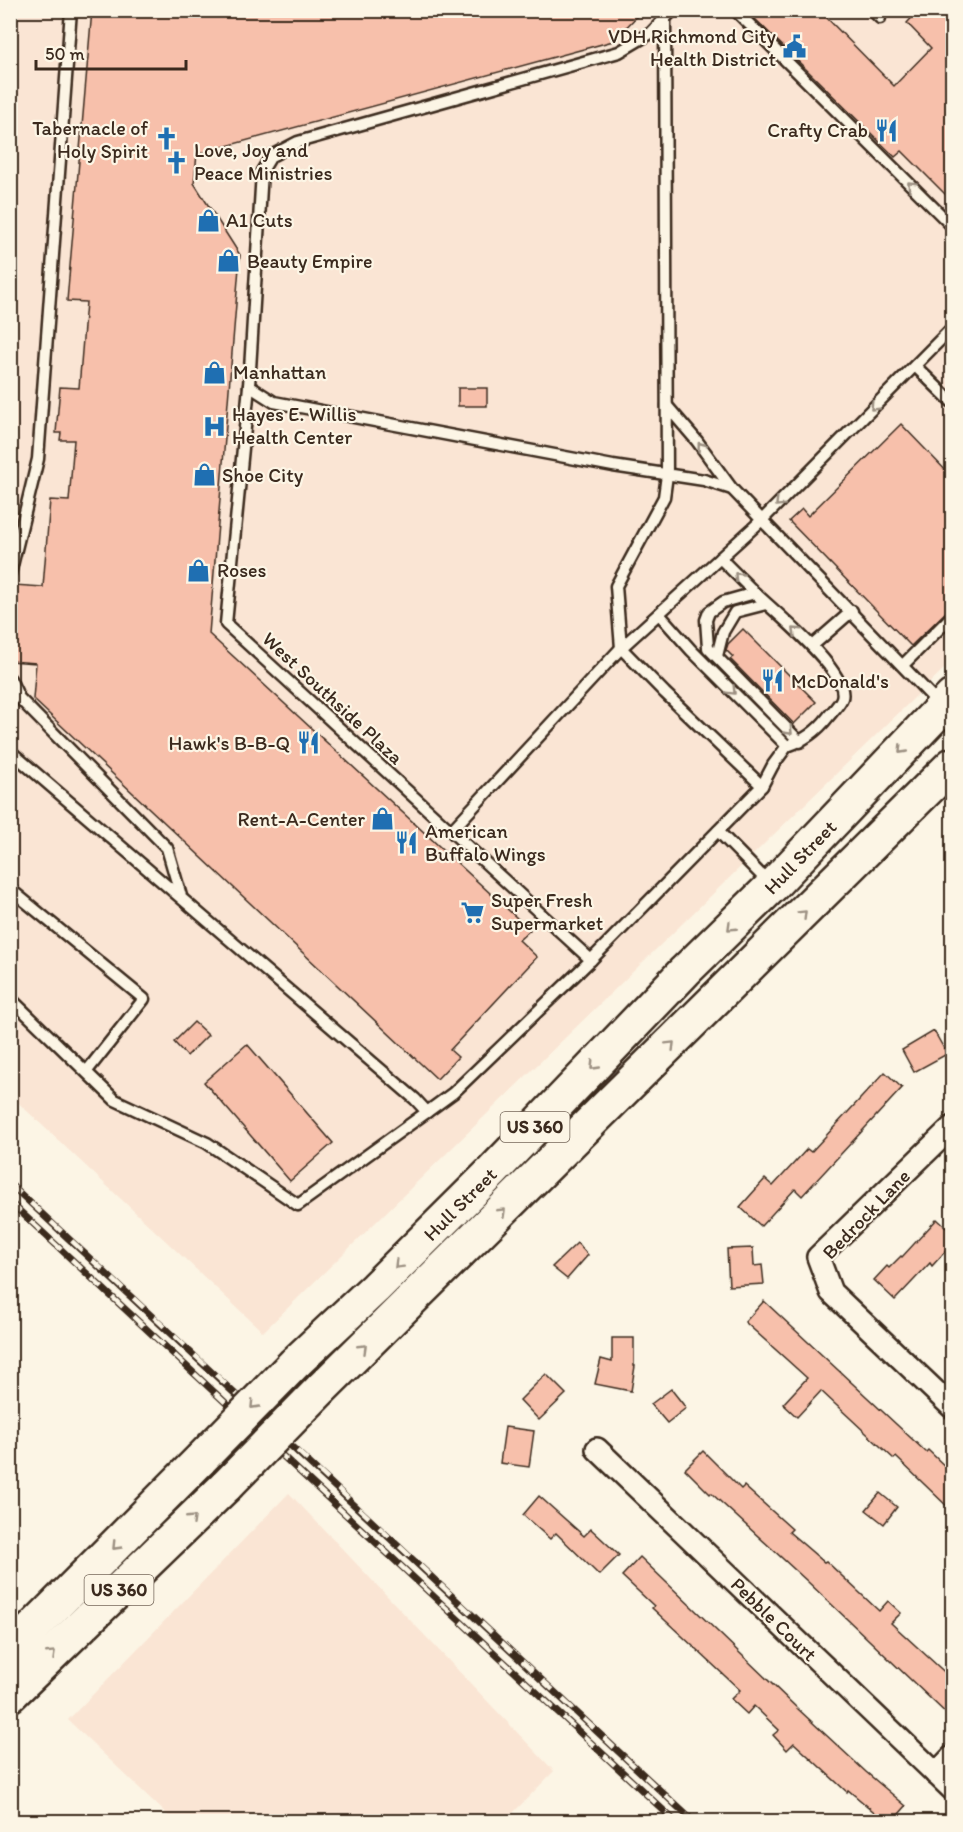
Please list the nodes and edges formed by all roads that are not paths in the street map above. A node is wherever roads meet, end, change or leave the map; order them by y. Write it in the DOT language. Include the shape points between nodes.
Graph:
graph roads {
  1 [pos="71,10"];
  2 [pos="735,10"];
  3 [pos="669,15"];
  4 [pos="952,226"];
  5 [pos="952,328"];
  6 [pos="915,366"];
  7 [pos="249,386"];
  8 [pos="952,402"];
  9 [pos="667,406"];
  10 [pos="667,475"];
  11 [pos="732,489"];
  12 [pos="763,519"];
  13 [pos="720,558"];
  14 [pos="10,574"];
  15 [pos="755,593"];
  16 [pos="766,604"];
  17 [pos="852,611"];
  18 [pos="659,614"];
  19 [pos="952,616"];
  20 [pos="812,646"];
  21 [pos="621,648"];
  22 [pos="717,656"];
  23 [pos="903,664"];
  24 [pos="10,679"];
  25 [pos="947,702"];
  26 [pos="800,742"];
  27 [pos="787,746"];
  28 [pos="10,751"];
  29 [pos="944,774"];
  30 [pos="762,786"];
  31 [pos="451,831"];
  32 [pos="718,831"];
  33 [pos="772,886"];
  34 [pos="10,889"];
  35 [pos="181,896"];
  36 [pos="591,960"];
  37 [pos="10,998"];
  38 [pos="87,1071"];
  39 [pos="427,1112"];
  40 [pos="952,1127"];
  41 [pos="952,1407"];
  42 [pos="597,1449"];
  43 [pos="10,1652"];
  44 [pos="10,1695"];
  45 [pos="952,1757"];
  46 [pos="936,1774"];
  47 [pos="952,1789"];
  1 -- 14 [label="lane" via="38,459"];
  4 -- 2 [label="lane, one-way"];
  3 -- 7 [label="lane" via="651,33 619,52 298,142 271,156 262,171"];
  3 -- 9 [label="lane"];
  5 -- 6 [label="lane"];
  6 -- 8 [label="lane"];
  6 -- 12 [label="lane, one-way"];
  7 -- 10 [label="lane" via="274,402"];
  7 -- 31 [label="lane, West Southside Plaza" via="226,624"];
  9 -- 10 [label="lane"];
  11 -- 9 [label="lane, one-way"];
  10 -- 11 [label="lane"];
  10 -- 21 [label="lane" via="664,496 616,586"];
  11 -- 12 [label="lane"];
  12 -- 13 [label="lane"];
  12 -- 17 [label="lane"];
  15 -- 13 [label="lane, one-way"];
  13 -- 18 [label="lane"];
  15 -- 16 [label="lane"];
  15 -- 22 [label="lane" via="723,602 709,612 708,648"];
  20 -- 16 [label="lane, one-way"];
  16 -- 22 [label="lane" via="735,612 723,632"];
  17 -- 20 [label="lane"];
  17 -- 23 [label="lane"];
  18 -- 21 [label="lane"];
  18 -- 27 [label="lane, one-way"];
  19 -- 23 [label="lane"];
  20 -- 26 [label="lane" via="835,672 842,698"];
  21 -- 30 [label="lane"];
  21 -- 31 [label="lane"];
  22 -- 26 [label="lane, one-way"];
  23 -- 25 [label="lane"];
  24 -- 35 [label="lane" via="19,698 167,848"];
  25 -- 29 [label="main road"];
  25 -- 33 [label="main road, Hull Street / US 360, one-way"];
  26 -- 27 [label="lane"];
  27 -- 30 [label="lane"];
  28 -- 35 [label="lane"];
  44 -- 29 [label="main road, Hull Street / US 360, one-way, bridge"];
  30 -- 32 [label="lane"];
  31 -- 36 [label="lane, West Southside Plaza"];
  32 -- 33 [label="lane"];
  32 -- 36 [label="lane"];
  33 -- 43 [label="main road, Hull Street / US 360, one-way, bridge" via="475,1189 295,1363"];
  34 -- 38 [label="lane" via="144,999"];
  35 -- 39 [label="lane"];
  36 -- 39 [label="lane" via="453,1093"];
  37 -- 38 [label="lane"];
  38 -- 39 [label="lane" via="115,1100 207,1143 298,1205"];
  40 -- 41 [label="street, Bedrock Lane" via="818,1257 831,1292"];
  42 -- 46 [label="street, Pebble Court"];
  45 -- 46 [label="street"];
  46 -- 47 [label="street, Pebble Court"];
}
